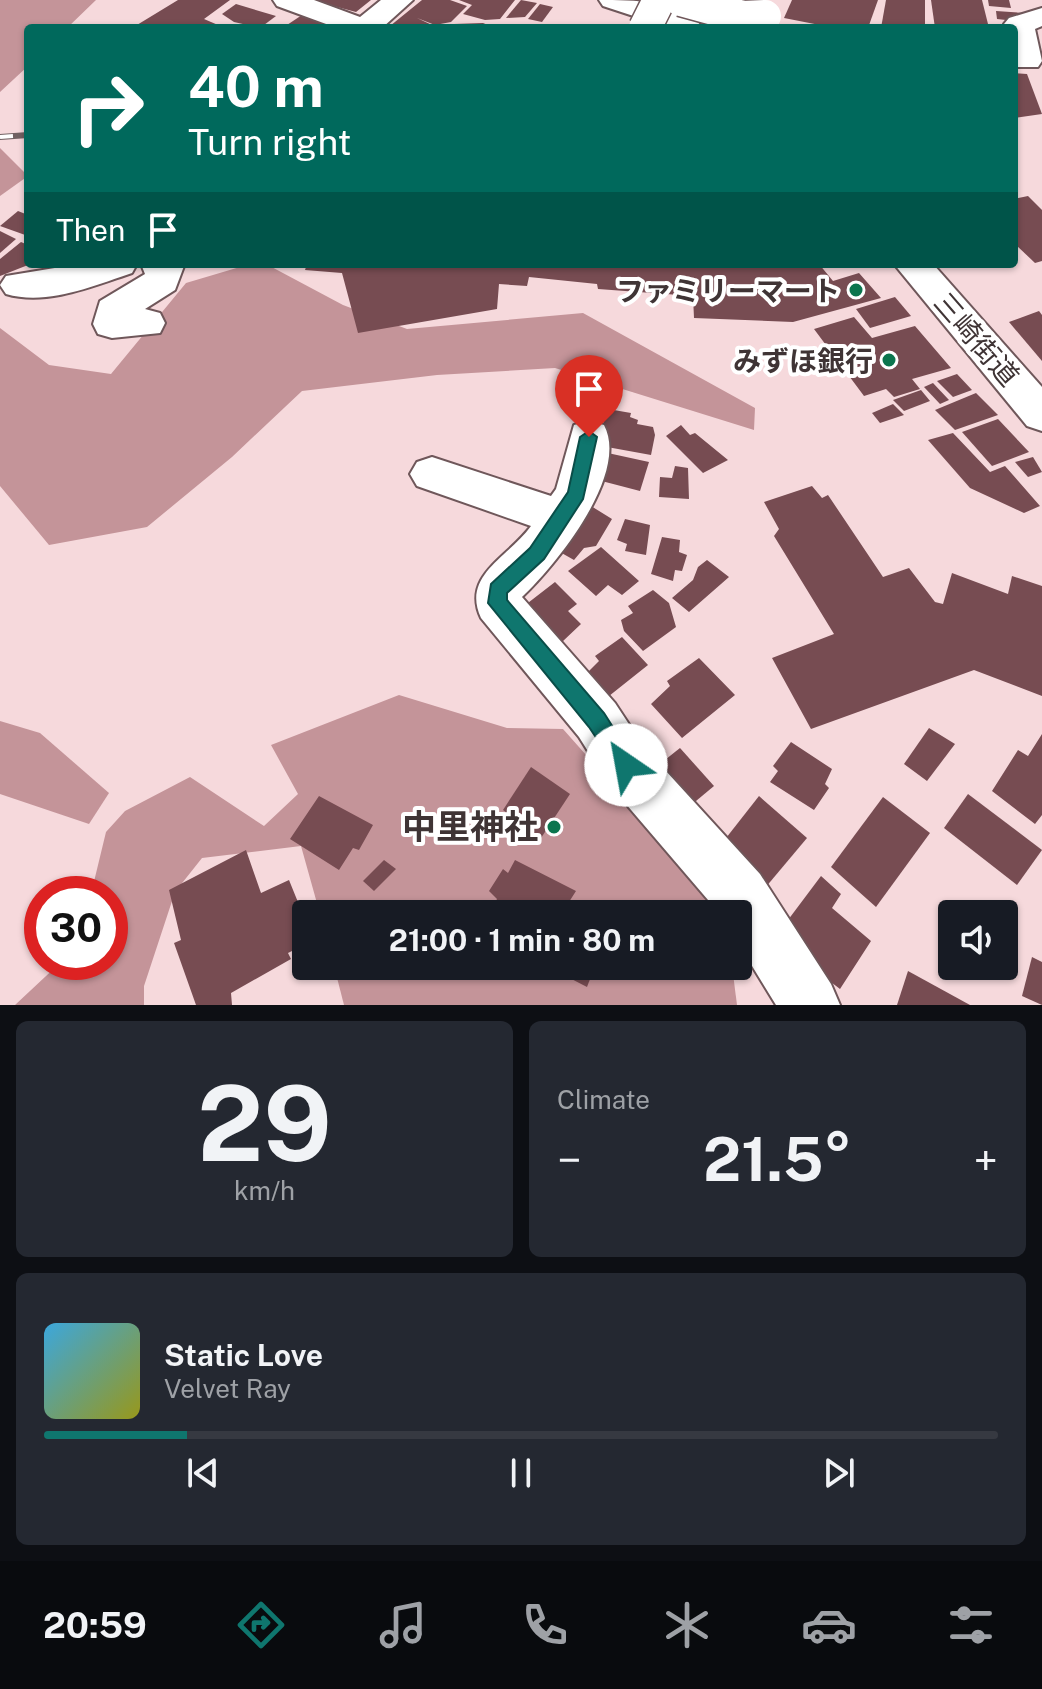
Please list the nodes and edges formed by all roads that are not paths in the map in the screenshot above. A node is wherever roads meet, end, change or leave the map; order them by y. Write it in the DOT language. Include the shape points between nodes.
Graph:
graph roads {
  1 [pos="287,0"];
  2 [pos="399,0"];
  3 [pos="613,0"];
  4 [pos="701,0"];
  5 [pos="680,15"];
  6 [pos="1042,17"];
  7 [pos="751,18"];
  8 [pos="353,24"];
  9 [pos="369,24"];
  10 [pos="656,24"];
  11 [pos="1028,61"];
  12 [pos="56,268"];
  13 [pos="107,268"];
  14 [pos="165,268"];
  15 [pos="916,268"];
  16 [pos="9,288"];
  17 [pos="146,323"];
  18 [pos="1029,381"];
  19 [pos="1042,415"];
  20 [pos="589,437"];
  21 [pos="432,474"];
  22 [pos="561,518"];
  23 [pos="810,1005"];
  1 -- 8 [label="street"];
  2 -- 9 [label="street"];
  3 -- 5 [label="street"];
  4 -- 5 [label="street"];
  5 -- 7 [label="street"];
  5 -- 10 [label="street, bridge"];
  6 -- 11 [label="street" via="1019,24"];
  12 -- 16 [label="street"];
  13 -- 16 [label="street" via="68,281"];
  14 -- 17 [label="street" via="162,281 113,311 112,324"];
  15 -- 18 [label="street, 三崎街道"];
  18 -- 19 [label="street, 三崎街道"];
  20 -- 22 [label="street" via="577,494"];
  21 -- 22 [label="street"];
  22 -- 23 [label="street" via="537,554 498,590 498,603 597,720 626,765 740,894"];
}
